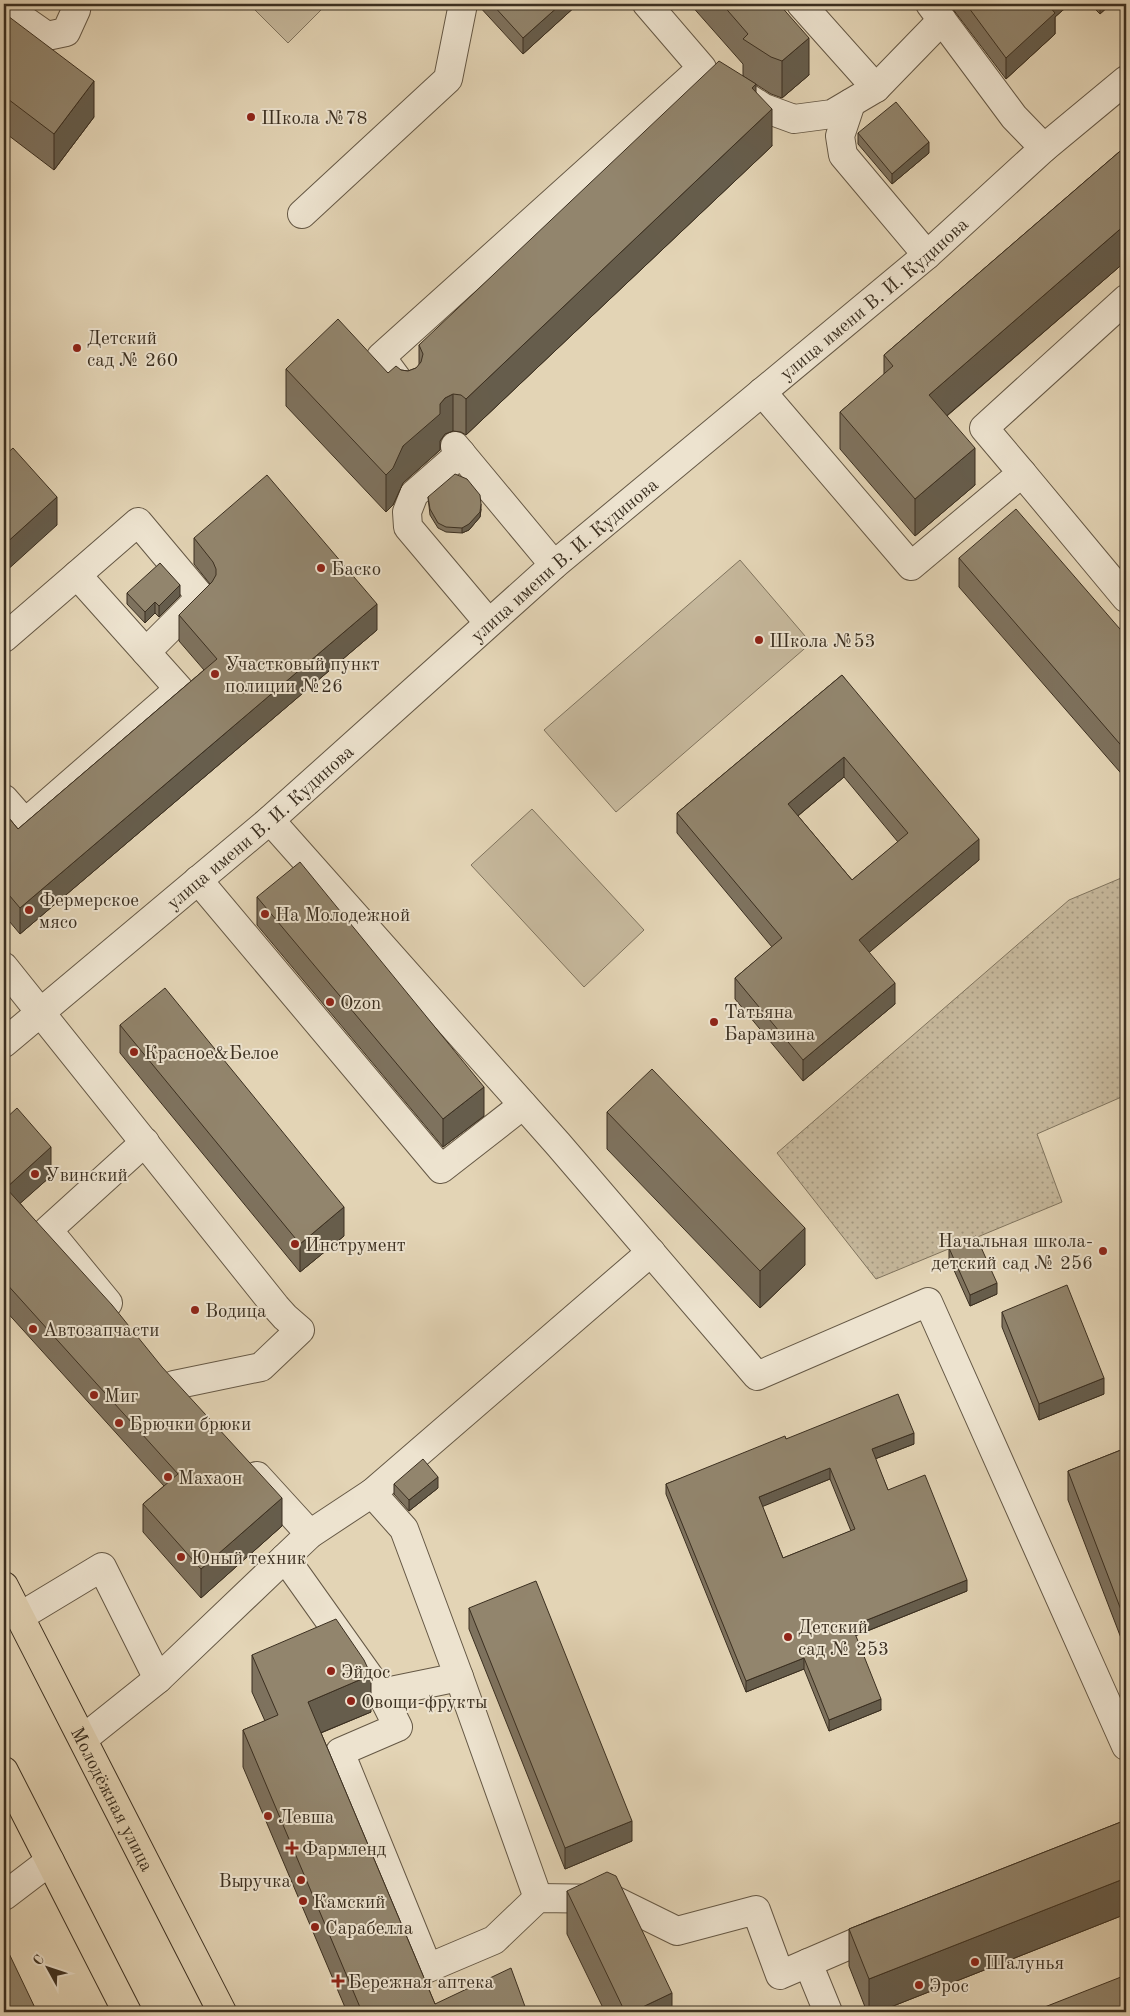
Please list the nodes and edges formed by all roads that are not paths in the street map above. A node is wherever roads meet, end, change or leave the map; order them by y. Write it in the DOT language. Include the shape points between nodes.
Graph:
graph roads {
  1 [pos="77,4"];
  2 [pos="463,4"];
  3 [pos="647,4"];
  4 [pos="801,4"];
  5 [pos="4,6"];
  6 [pos="936,12"];
  7 [pos="702,68"];
  8 [pos="1126,80"];
  9 [pos="876,88"];
  10 [pos="850,103"];
  11 [pos="1044,148"];
  12 [pos="302,214"];
  13 [pos="927,255"];
  14 [pos="1126,299"];
  15 [pos="407,392"];
  16 [pos="762,392"];
  17 [pos="1022,473"];
  18 [pos="554,565"];
  19 [pos="77,575"];
  20 [pos="1126,598"];
  21 [pos="488,622"];
  22 [pos="4,638"];
  23 [pos="146,652"];
  24 [pos="4,799"];
  25 [pos="270,820"];
  26 [pos="198,880"];
  27 [pos="4,967"];
  28 [pos="41,1012"];
  29 [pos="4,1042"];
  30 [pos="523,1105"];
  31 [pos="145,1142"];
  32 [pos="651,1252"];
  33 [pos="126,1326"];
  34 [pos="156,1363"];
  35 [pos="174,1385"];
  36 [pos="194,1406"];
  37 [pos="239,1456"];
  38 [pos="372,1493"];
  39 [pos="310,1534"];
  40 [pos="285,1558"];
  41 [pos="4,1586"];
  42 [pos="20,1617"];
  43 [pos="459,1677"];
  44 [pos="158,1679"];
  45 [pos="381,1693"];
  46 [pos="83,1739"];
  47 [pos="1126,1746"];
  48 [pos="4,1771"];
  49 [pos="50,1860"];
  50 [pos="4,1896"];
  51 [pos="538,1898"];
  52 [pos="908,1920"];
  53 [pos="808,1963"];
  54 [pos="127,2012"];
  55 [pos="222,2012"];
  56 [pos="828,2012"];
  1 -- 5 [label="street" via="66,32 47,36"];
  2 -- 12 [label="street" via="448,79"];
  3 -- 7 [label="street"];
  4 -- 9 [label="street"];
  6 -- 9 [label="street"];
  6 -- 11 [label="street" via="1014,117"];
  7 -- 10 [label="street" via="764,108 794,119 832,114"];
  7 -- 15 [label="street" via="381,357"];
  8 -- 11 [label="street, улица имени В. И. Кудинова"];
  9 -- 10 [label="street"];
  10 -- 13 [label="street" via="840,136 843,155"];
  11 -- 13 [label="street, улица имени В. И. Кудинова"];
  13 -- 16 [label="street, улица имени В. И. Кудинова"];
  14 -- 17 [label="street" via="984,428"];
  16 -- 17 [label="street" via="911,566"];
  16 -- 18 [label="street, улица имени В. И. Кудинова"];
  17 -- 20 [label="street"];
  18 -- 21 [label="street, улица имени В. И. Кудинова"];
  18 -- 21 [label="street" via="458,449 414,494 407,512 408,527"];
  19 -- 22 [label="street"];
  19 -- 23 [label="street"];
  19 -- 23 [label="street" via="138,522 200,597"];
  21 -- 25 [label="street, улица имени В. И. Кудинова"];
  23 -- 24 [label="street" via="179,689 25,823"];
  25 -- 26 [label="street, улица имени В. И. Кудинова"];
  25 -- 30 [label="street"];
  26 -- 28 [label="street, улица имени В. И. Кудинова"];
  26 -- 30 [label="street" via="441,1169"];
  27 -- 28 [label="street"];
  28 -- 29 [label="street, улица имени В. И. Кудинова"];
  28 -- 31 [label="street"];
  30 -- 32 [label="street"];
  31 -- 33 [label="street" via="48,1230"];
  31 -- 35 [label="street" via="276,1307 300,1330 261,1367"];
  32 -- 38 [label="street"];
  32 -- 47 [label="street" via="757,1376 928,1302"];
  34 -- 35 [label="street"];
  35 -- 36 [label="street"];
  37 -- 39 [label="street"];
  38 -- 39 [label="street"];
  38 -- 43 [label="street" via="404,1529"];
  39 -- 40 [label="street"];
  40 -- 44 [label="street"];
  40 -- 45 [label="street"];
  41 -- 42 [label="main road, Молодёжная улица"];
  42 -- 44 [label="street" via="102,1567"];
  42 -- 46 [label="main road, Молодёжная улица"];
  43 -- 45 [label="street"];
  43 -- 51 [label="street"];
  44 -- 46 [label="street"];
  45 -- 51 [label="street" via="398,1727 340,1752 428,1968 494,1940"];
  46 -- 55 [label="main road, Молодёжная улица"];
  48 -- 49 [label="main road"];
  49 -- 50 [label="street"];
  49 -- 54 [label="main road"];
  51 -- 53 [label="street" via="612,1899 678,1932 756,1910 780,1976"];
  52 -- 53 [label="street"];
  53 -- 56 [label="street"];
}
